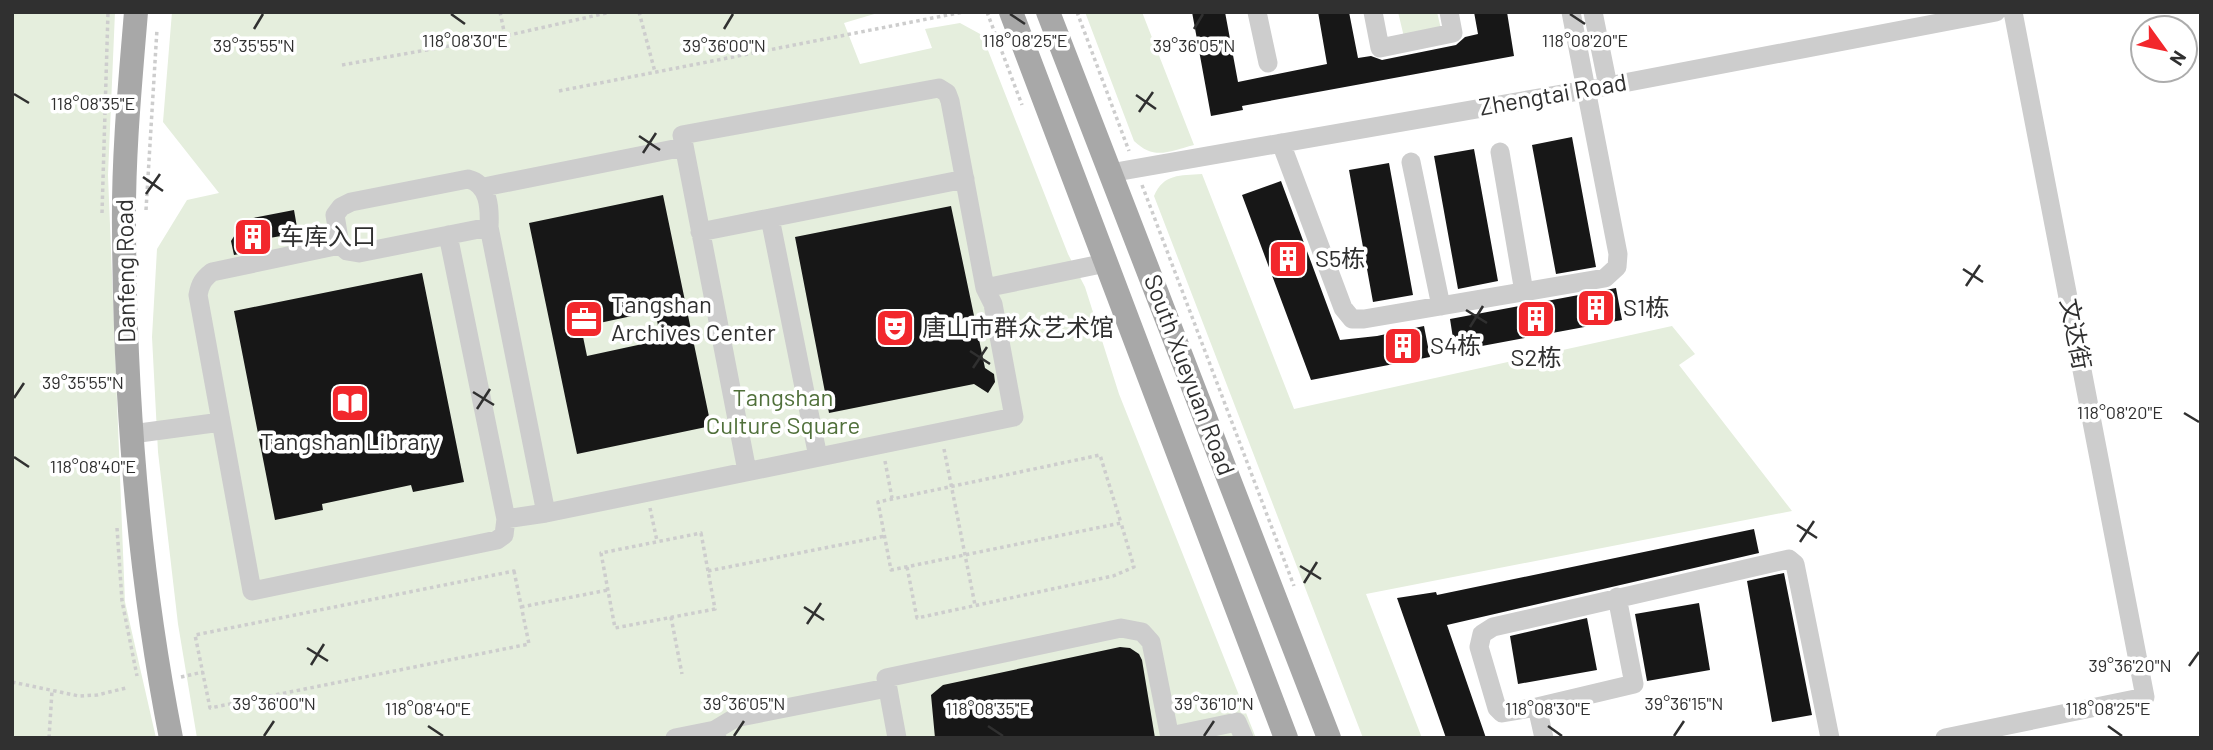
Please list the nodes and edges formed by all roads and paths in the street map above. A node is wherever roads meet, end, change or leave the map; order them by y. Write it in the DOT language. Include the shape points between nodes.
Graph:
graph roads {
  1 [pos="136,12"];
  2 [pos="500,12"];
  3 [pos="611,12"];
  4 [pos="639,12"];
  5 [pos="962,12"];
  6 [pos="1011,12"];
  7 [pos="1048,12"];
  8 [pos="1077,12"];
  9 [pos="1257,12"];
  10 [pos="1373,12"];
  11 [pos="1449,12"];
  12 [pos="1571,12"];
  13 [pos="1593,12"];
  14 [pos="1996,12"];
  15 [pos="2013,12"];
  16 [pos="157,26"];
  17 [pos="505,36"];
  18 [pos="1268,63"];
  19 [pos="342,65"];
  20 [pos="655,72"];
  21 [pos="1608,86"];
  22 [pos="1587,89"];
  23 [pos="559,91"];
  24 [pos="1281,143"];
  25 [pos="684,146"];
  26 [pos="1500,152"];
  27 [pos="1411,162"];
  28 [pos="1136,169"];
  29 [pos="1110,173"];
  30 [pos="965,179"];
  31 [pos="484,187"];
  32 [pos="770,218"];
  33 [pos="146,219"];
  34 [pos="489,227"];
  35 [pos="701,232"];
  36 [pos="448,235"];
  37 [pos="340,245"];
  38 [pos="1106,263"];
  39 [pos="985,288"];
  40 [pos="1524,292"];
  41 [pos="1441,306"];
  42 [pos="220,422"];
  43 [pos="132,435"];
  44 [pos="944,446"];
  45 [pos="818,457"];
  46 [pos="884,458"];
  47 [pos="747,471"];
  48 [pos="952,487"];
  49 [pos="647,492"];
  50 [pos="892,499"];
  51 [pos="546,513"];
  52 [pos="506,519"];
  53 [pos="1121,523"];
  54 [pos="885,536"];
  55 [pos="657,542"];
  56 [pos="966,555"];
  57 [pos="907,567"];
  58 [pos="708,571"];
  59 [pos="608,590"];
  60 [pos="1298,596"];
  61 [pos="1617,597"];
  62 [pos="975,605"];
  63 [pos="522,607"];
  64 [pos="671,617"];
  65 [pos="203,671"];
  66 [pos="682,674"];
  67 [pos="176,678"];
  68 [pos="12,682"];
  69 [pos="126,688"];
  70 [pos="887,688"];
  71 [pos="52,691"];
  72 [pos="1537,707"];
  73 [pos="716,734"];
  74 [pos="1170,737"];
  75 [pos="1282,737"];
  76 [pos="49,738"];
  77 [pos="171,738"];
  78 [pos="675,738"];
  79 [pos="897,738"];
  80 [pos="1244,738"];
  81 [pos="1329,738"];
  82 [pos="1544,738"];
  83 [pos="1830,738"];
  84 [pos="1945,738"];
  1 -- 43 [label="main road, Danfeng Road" via="124,228"];
  2 -- 17 [label="path"];
  3 -- 17 [label="path"];
  4 -- 20 [label="path"];
  5 -- 20 [label="path"];
  6 -- 38 [label="main road, South Xueyuan Road"];
  7 -- 29 [label="main road, South Xueyuan Road"];
  8 -- 28 [label="path"];
  9 -- 18 [label="street"];
  10 -- 11 [label="street" via="1380,48 1454,33"];
  12 -- 22 [label="street"];
  13 -- 21 [label="street"];
  14 -- 21 [label="street, Zhengtai Road"];
  15 -- 84 [label="street, 文达街" via="2145,696"];
  16 -- 33 [label="path"];
  17 -- 19 [label="path"];
  20 -- 23 [label="path"];
  21 -- 22 [label="street, Zhengtai Road"];
  22 -- 24 [label="street, Zhengtai Road"];
  22 -- 40 [label="street" via="1617,267 1605,278"];
  24 -- 28 [label="street, Zhengtai Road"];
  24 -- 41 [label="street" via="1343,309 1352,318 1364,319"];
  25 -- 30 [label="street" via="682,135 939,88 950,101"];
  25 -- 31 [label="street"];
  25 -- 35 [label="street"];
  26 -- 40 [label="street"];
  27 -- 41 [label="street"];
  28 -- 29 [label="street, Zhengtai Road"];
  28 -- 60 [label="path"];
  29 -- 81 [label="main road, South Xueyuan Road"];
  30 -- 32 [label="street"];
  30 -- 39 [label="street"];
  31 -- 34 [label="street"];
  31 -- 37 [label="street" via="468,179 351,202 335,215"];
  32 -- 35 [label="street"];
  32 -- 45 [label="street"];
  34 -- 36 [label="street"];
  34 -- 51 [label="street"];
  35 -- 47 [label="street"];
  36 -- 37 [label="street" via="359,253"];
  36 -- 52 [label="street"];
  37 -- 42 [label="street" via="212,272 204,278 198,295"];
  38 -- 39 [label="street"];
  38 -- 75 [label="main road, South Xueyuan Road"];
  39 -- 45 [label="street" via="993,304 1014,417"];
  40 -- 41 [label="street"];
  42 -- 43 [label="street"];
  42 -- 52 [label="street" via="252,591 497,540 504,535"];
  43 -- 77 [label="main road, Danfeng Road" via="141,559"];
  44 -- 48 [label="path"];
  45 -- 47 [label="street"];
  46 -- 50 [label="path"];
  47 -- 49 [label="street"];
  48 -- 50 [label="path"];
  48 -- 53 [label="path" via="1100,455"];
  48 -- 56 [label="path"];
  49 -- 51 [label="street"];
  49 -- 55 [label="path"];
  50 -- 54 [label="path" via="878,502"];
  51 -- 52 [label="street"];
  53 -- 56 [label="path"];
  53 -- 62 [label="path" via="1134,566 1130,570"];
  54 -- 57 [label="path" via="891,570"];
  54 -- 58 [label="path"];
  55 -- 58 [label="path" via="701,533"];
  55 -- 59 [label="path" via="601,553"];
  56 -- 57 [label="path"];
  56 -- 62 [label="path"];
  57 -- 62 [label="path" via="917,618"];
  58 -- 64 [label="path" via="715,609"];
  59 -- 63 [label="path"];
  59 -- 64 [label="path" via="615,628"];
  61 -- 72 [label="street" via="1634,684"];
  61 -- 72 [label="street" via="1493,627 1482,634 1479,647 1497,708 1502,713"];
  61 -- 83 [label="street" via="1789,559 1795,564"];
  63 -- 65 [label="path" via="514,571 195,635"];
  63 -- 65 [label="path" via="529,644 210,708"];
  64 -- 66 [label="path"];
  65 -- 67 [label="path"];
  68 -- 71 [label="path"];
  69 -- 71 [label="path" via="79,696"];
  70 -- 73 [label="street" via="736,718"];
  70 -- 74 [label="street" via="886,678 1121,628 1142,632 1151,642"];
  70 -- 79 [label="street"];
  71 -- 76 [label="path"];
  72 -- 82 [label="street"];
  73 -- 78 [label="street"];
  74 -- 80 [label="street" via="1237,722"];
}
